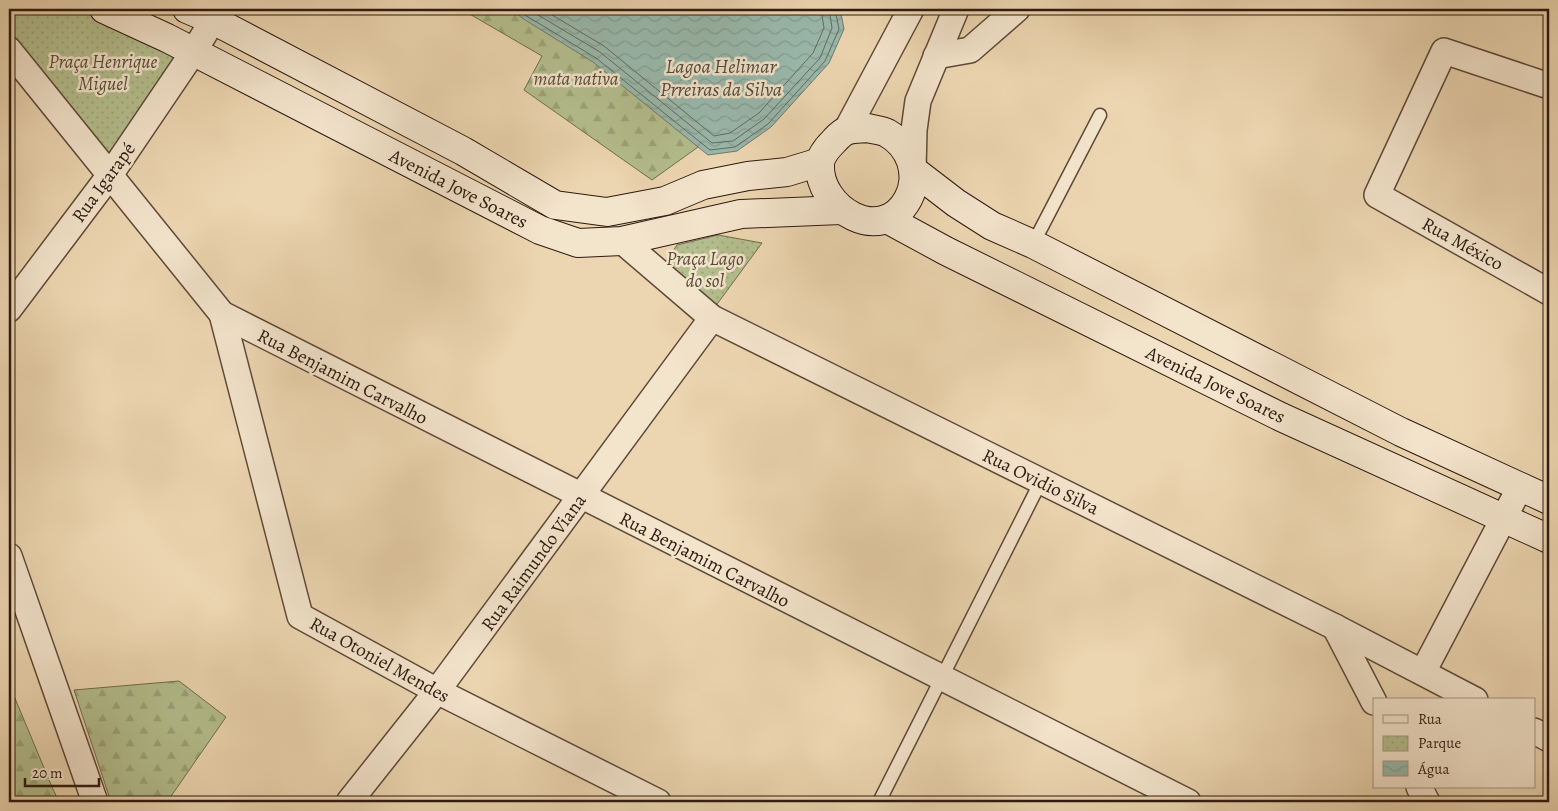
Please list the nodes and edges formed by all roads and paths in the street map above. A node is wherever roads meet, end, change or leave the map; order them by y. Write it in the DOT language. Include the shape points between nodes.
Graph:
graph roads {
  1 [pos="104,9"];
  2 [pos="187,9"];
  3 [pos="911,9"];
  4 [pos="956,9"];
  5 [pos="1017,9"];
  6 [pos="212,15"];
  7 [pos="9,50"];
  8 [pos="194,51"];
  9 [pos="936,56"];
  10 [pos="1549,86"];
  11 [pos="1100,115"];
  12 [pos="846,131"];
  13 [pos="820,162"];
  14 [pos="913,170"];
  15 [pos="110,175"];
  16 [pos="841,210"];
  17 [pos="887,219"];
  18 [pos="622,241"];
  19 [pos="1033,244"];
  20 [pos="1549,292"];
  21 [pos="9,309"];
  22 [pos="222,314"];
  23 [pos="712,318"];
  24 [pos="1041,481"];
  25 [pos="1520,487"];
  26 [pos="581,496"];
  27 [pos="1549,500"];
  28 [pos="1504,518"];
  29 [pos="1549,539"];
  30 [pos="9,556"];
  31 [pos="1335,627"];
  32 [pos="1423,672"];
  33 [pos="943,679"];
  34 [pos="437,691"];
  35 [pos="1472,698"];
  36 [pos="1373,700"];
  37 [pos="1536,732"];
  38 [pos="1549,739"];
  39 [pos="1420,788"];
  40 [pos="96,802"];
  41 [pos="349,802"];
  42 [pos="658,802"];
  43 [pos="880,802"];
  44 [pos="1188,802"];
  45 [pos="1427,802"];
  1 -- 8 [label="main road, Avenida Jove Soares"];
  2 -- 6 [label="main road, Avenida Jove Soares"];
  3 -- 12 [label="street"];
  4 -- 9 [label="street"];
  5 -- 9 [label="street" via="970,50"];
  6 -- 8 [label="street, Rua Igarapé"];
  6 -- 13 [label="main road, Avenida Jove Soares" via="463,151 555,205 607,212 665,201 702,185 786,172"];
  7 -- 15 [label="street"];
  8 -- 15 [label="street, Rua Igarapé"];
  8 -- 18 [label="main road, Avenida Jove Soares" via="540,230 578,243"];
  9 -- 14 [label="street" via="918,101"];
  10 -- 20 [label="street, Rua México" via="1444,51 1376,195"];
  11 -- 19 [label="lane"];
  12 -- 13 [label="main road" via="827,148"];
  12 -- 14 [label="main road" via="868,128 885,132 904,148"];
  13 -- 16 [label="main road, Avenida Jove Soares" via="825,188"];
  14 -- 17 [label="main road" via="913,185 908,199"];
  14 -- 19 [label="main road" via="992,226"];
  15 -- 21 [label="street, Rua Igarapé"];
  15 -- 22 [label="street"];
  16 -- 17 [label="main road, Avenida Jove Soares" via="863,220"];
  16 -- 18 [label="main road, Avenida Jove Soares" via="741,214"];
  17 -- 28 [label="main road, Avenida Jove Soares" via="1281,417"];
  18 -- 23 [label="street, Rua Ovidio Silva"];
  19 -- 25 [label="main road" via="1401,432"];
  22 -- 26 [label="street, Rua Benjamim Carvalho"];
  22 -- 34 [label="street, Rua Otoniel Mendes" via="300,616"];
  23 -- 24 [label="street, Rua Ovidio Silva"];
  23 -- 26 [label="street, Rua Raimundo Viana"];
  24 -- 31 [label="street, Rua Ovidio Silva"];
  24 -- 33 [label="lane"];
  25 -- 27 [label="main road"];
  25 -- 28 [label="street"];
  26 -- 33 [label="street, Rua Benjamim Carvalho"];
  26 -- 34 [label="street, Rua Raimundo Viana"];
  28 -- 29 [label="main road, Avenida Jove Soares"];
  28 -- 32 [label="street"];
  30 -- 40 [label="street"];
  31 -- 32 [label="street, Rua Ovidio Silva"];
  31 -- 36 [label="street"];
  32 -- 35 [label="street, Rua Ovidio Silva"];
  33 -- 43 [label="lane"];
  33 -- 44 [label="street, Rua Benjamim Carvalho"];
  34 -- 41 [label="street, Rua Raimundo Viana"];
  34 -- 42 [label="street, Rua Otoniel Mendes"];
  37 -- 38 [label="street"];
  39 -- 45 [label="street"];
}
